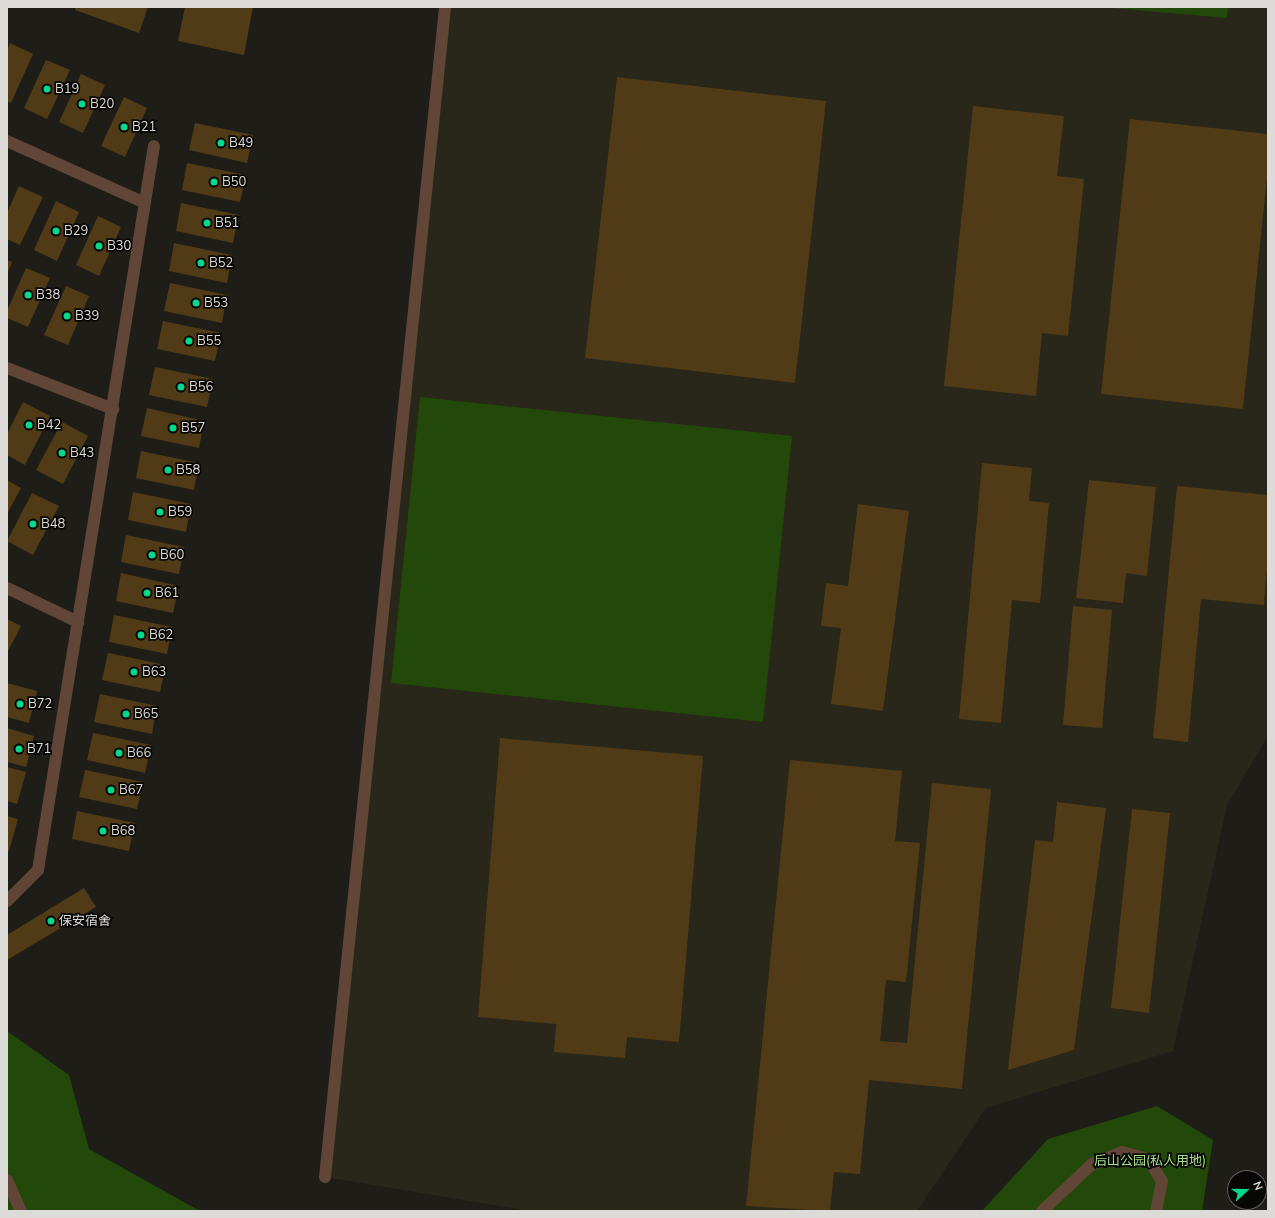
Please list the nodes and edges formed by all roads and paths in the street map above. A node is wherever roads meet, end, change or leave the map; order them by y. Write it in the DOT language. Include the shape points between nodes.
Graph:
graph roads {
  1 [pos="446,7"];
  2 [pos="7,141"];
  3 [pos="154,146"];
  4 [pos="145,203"];
  5 [pos="7,368"];
  6 [pos="113,409"];
  7 [pos="7,588"];
  8 [pos="78,622"];
  9 [pos="7,901"];
  10 [pos="325,1177"];
  11 [pos="7,1180"];
  12 [pos="21,1211"];
  13 [pos="1042,1211"];
  14 [pos="1156,1211"];
  1 -- 10 [label="street"];
  2 -- 4 [label="street"];
  3 -- 4 [label="street"];
  4 -- 6 [label="street"];
  5 -- 6 [label="street"];
  6 -- 8 [label="street"];
  7 -- 8 [label="street"];
  8 -- 9 [label="street" via="38,870"];
  11 -- 12 [label="street"];
  13 -- 14 [label="street" via="1092,1164 1122,1152 1148,1159 1162,1181"];
}
